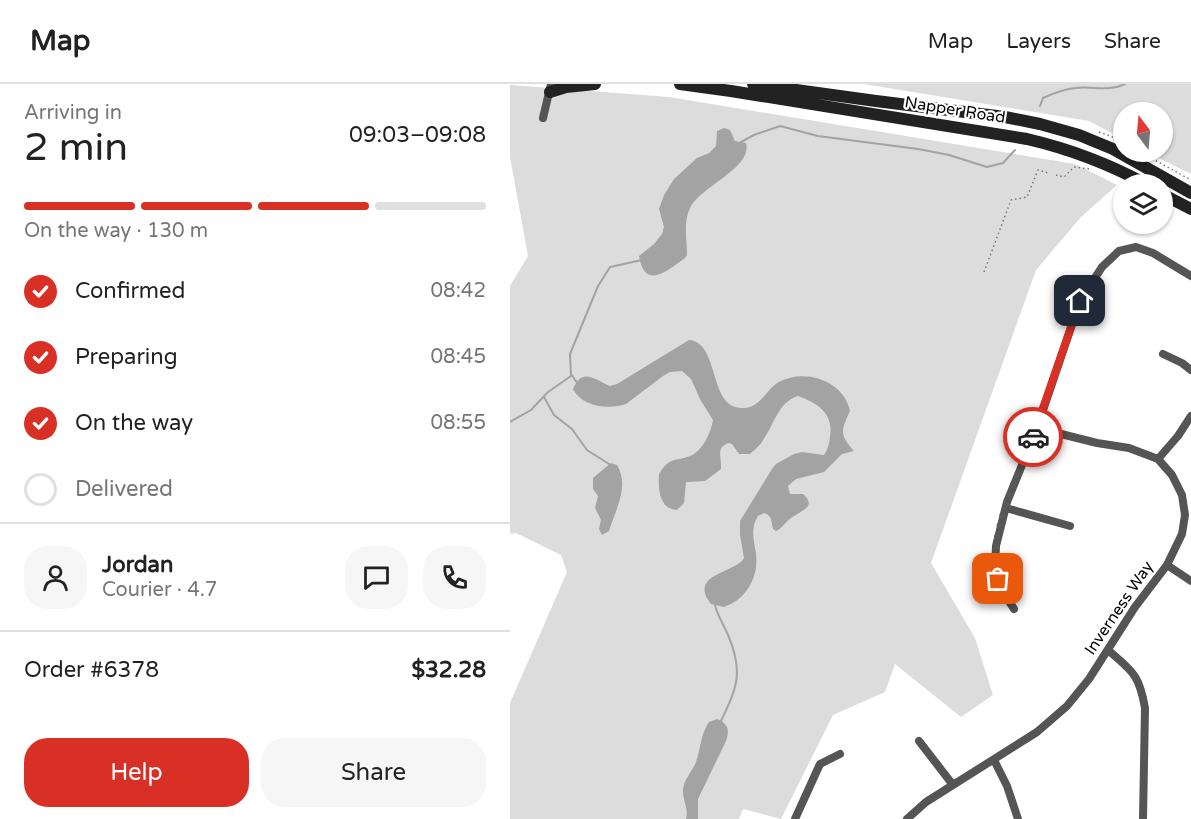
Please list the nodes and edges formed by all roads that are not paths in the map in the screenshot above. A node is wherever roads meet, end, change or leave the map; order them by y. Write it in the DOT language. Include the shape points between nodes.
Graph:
graph roads {
  1 [pos="595,84"];
  2 [pos="680,84"];
  3 [pos="753,84"];
  4 [pos="550,88"];
  5 [pos="543,118"];
  6 [pos="1126,174"];
  7 [pos="1191,193"];
  8 [pos="1173,200"];
  9 [pos="1191,209"];
  10 [pos="1191,276"];
  11 [pos="1162,354"];
  12 [pos="1191,370"];
  13 [pos="1191,416"];
  14 [pos="1036,428"];
  15 [pos="1158,459"];
  16 [pos="1006,508"];
  17 [pos="1070,526"];
  18 [pos="1167,565"];
  19 [pos="1191,581"];
  20 [pos="1014,609"];
  21 [pos="1108,650"];
  22 [pos="920,741"];
  23 [pos="840,754"];
  24 [pos="994,760"];
  25 [pos="953,785"];
  26 [pos="795,819"];
  27 [pos="908,819"];
  28 [pos="1018,819"];
  29 [pos="1143,819"];
  1 -- 4 [label="main road"];
  2 -- 6 [label="main road, Napper Road" via="1027,139 1089,156"];
  3 -- 7 [label="main road, Napper Road" via="1040,124 1113,149"];
  4 -- 5 [label="street"];
  8 -- 9 [label="main road"];
  10 -- 14 [label="street" via="1136,247 1119,251 1102,267 1080,301"];
  11 -- 12 [label="street"];
  13 -- 15 [label="street"];
  14 -- 15 [label="street" via="1129,448"];
  14 -- 16 [label="street"];
  15 -- 18 [label="street, Inverness Way" via="1182,495 1185,515 1182,534"];
  16 -- 17 [label="street"];
  16 -- 20 [label="street" via="995,567 1002,590"];
  18 -- 19 [label="street"];
  18 -- 21 [label="street, Inverness Way"];
  21 -- 24 [label="street, Inverness Way" via="1067,706 1037,732"];
  21 -- 29 [label="street" via="1136,675 1142,690"];
  22 -- 25 [label="street"];
  23 -- 26 [label="street" via="820,764"];
  24 -- 25 [label="street, Inverness Way"];
  24 -- 28 [label="street"];
  25 -- 27 [label="street, Inverness Way"];
}
